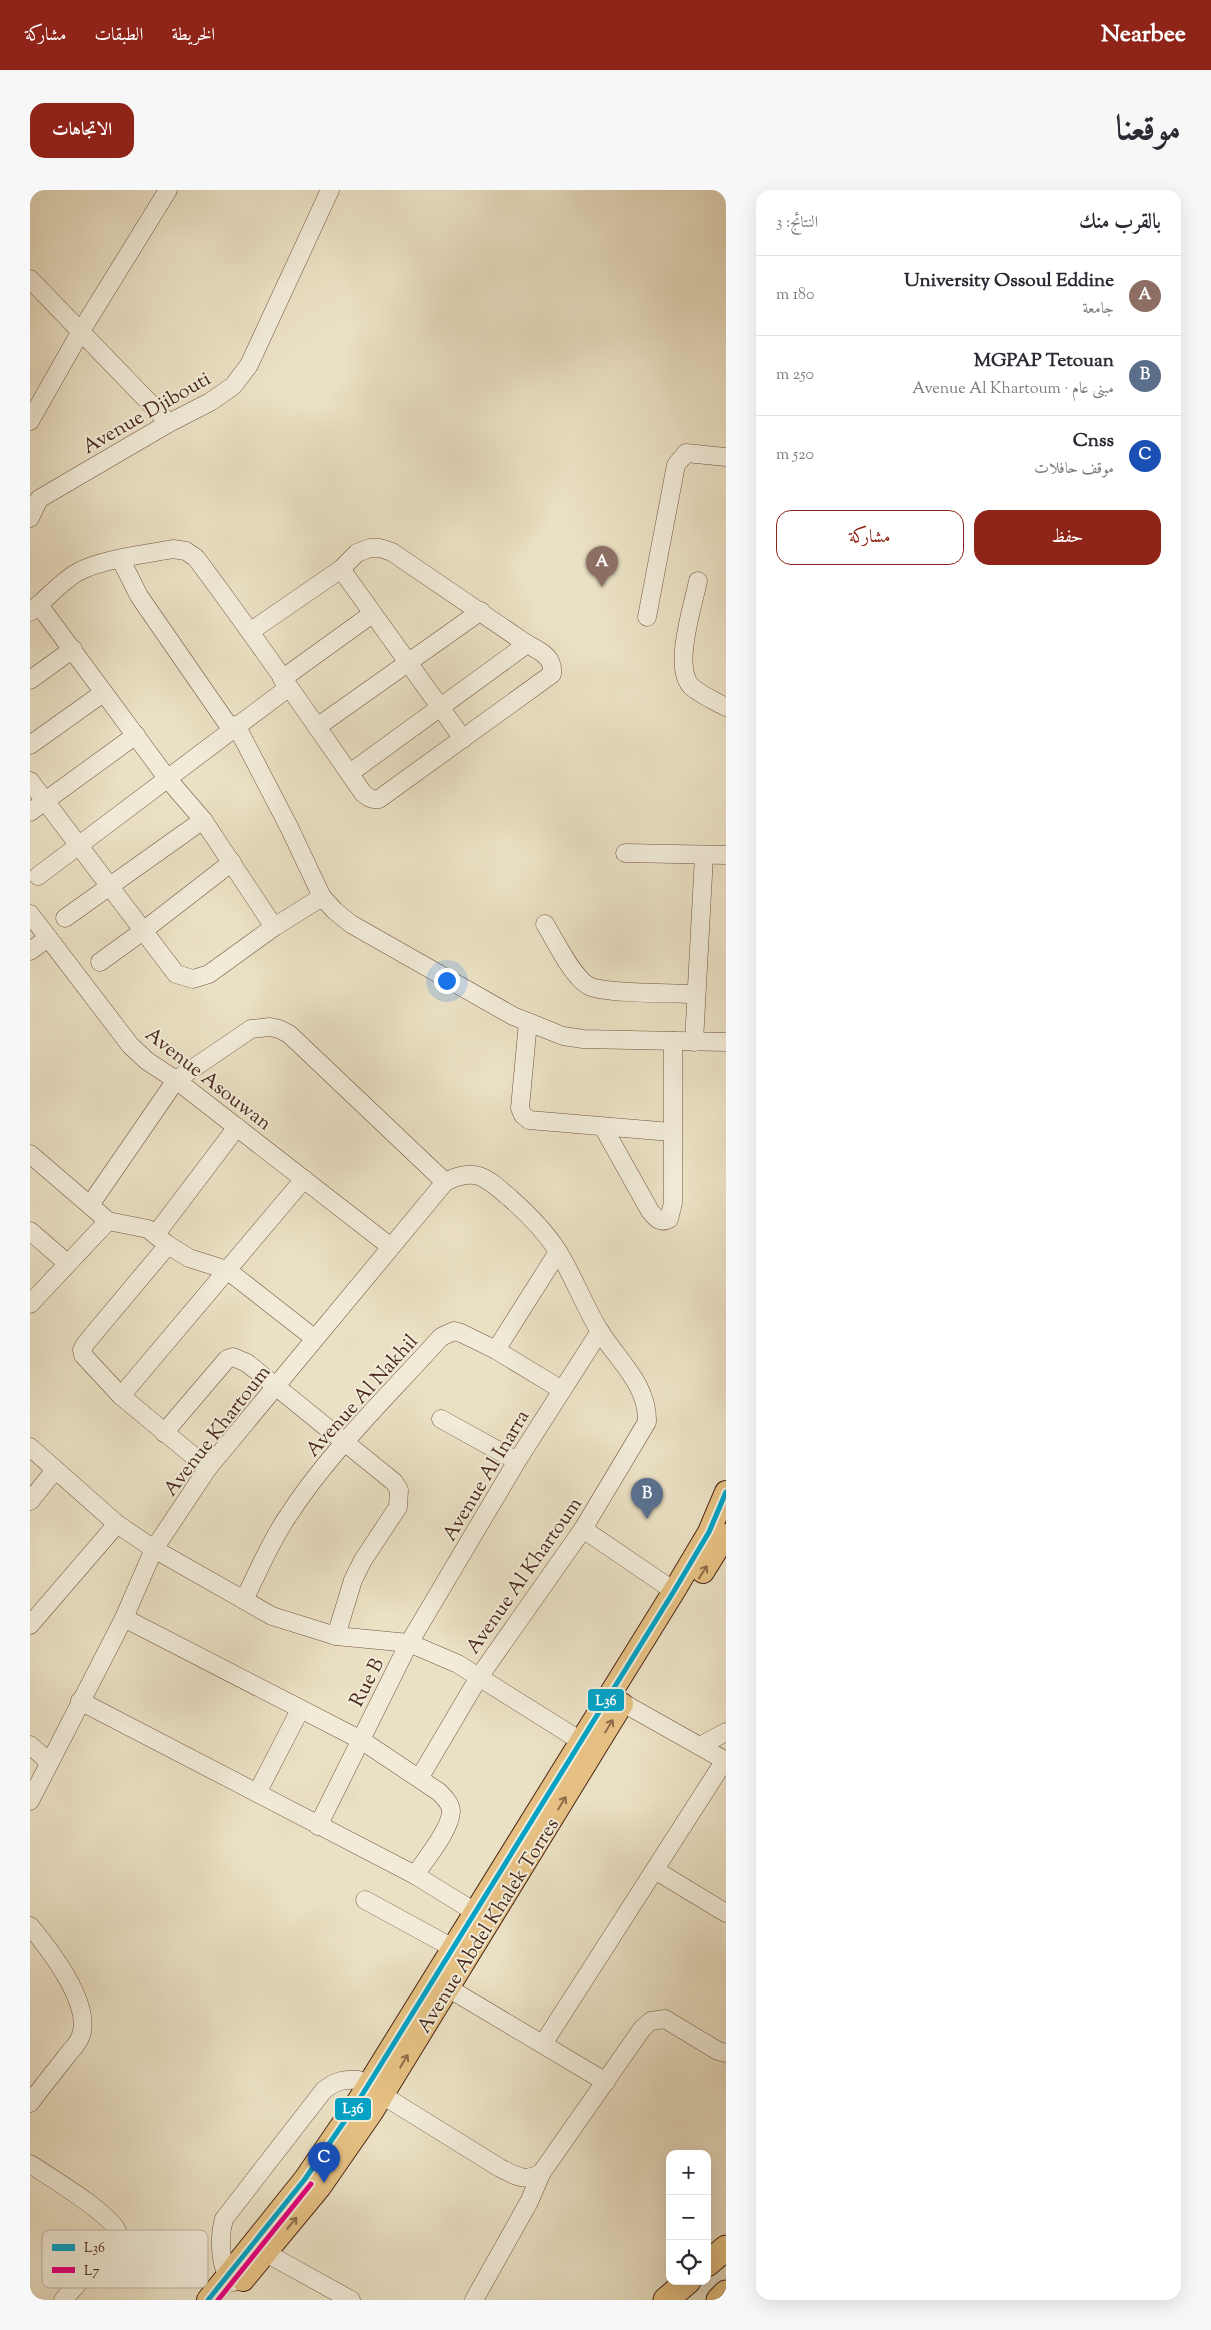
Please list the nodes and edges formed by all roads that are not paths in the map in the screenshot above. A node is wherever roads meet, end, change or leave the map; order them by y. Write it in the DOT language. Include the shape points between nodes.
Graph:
graph roads {
  1 [pos="168,190"];
  2 [pos="330,190"];
  3 [pos="30,279"];
  4 [pos="81,331"];
  5 [pos="30,421"];
  6 [pos="169,423"];
  7 [pos="726,457"];
  8 [pos="35,496"];
  9 [pos="30,518"];
  10 [pos="121,560"];
  11 [pos="341,569"];
  12 [pos="698,581"];
  13 [pos="34,608"];
  14 [pos="480,611"];
  15 [pos="372,614"];
  16 [pos="646,617"];
  17 [pos="251,631"];
  18 [pos="527,644"];
  19 [pos="72,649"];
  20 [pos="408,663"];
  21 [pos="30,680"];
  22 [pos="285,683"];
  23 [pos="103,693"];
  24 [pos="441,708"];
  25 [pos="726,708"];
  26 [pos="233,727"];
  27 [pos="317,727"];
  28 [pos="136,735"];
  29 [pos="463,739"];
  30 [pos="30,745"];
  31 [pos="350,773"];
  32 [pos="167,778"];
  33 [pos="30,781"];
  34 [pos="46,801"];
  35 [pos="30,812"];
  36 [pos="203,820"];
  37 [pos="78,844"];
  38 [pos="625,853"];
  39 [pos="726,855"];
  40 [pos="704,856"];
  41 [pos="232,862"];
  42 [pos="38,876"];
  43 [pos="110,887"];
  44 [pos="322,897"];
  45 [pos="30,914"];
  46 [pos="65,918"];
  47 [pos="546,924"];
  48 [pos="274,927"];
  49 [pos="144,931"];
  50 [pos="48,938"];
  51 [pos="30,951"];
  52 [pos="100,962"];
  53 [pos="696,994"];
  54 [pos="528,1022"];
  55 [pos="672,1042"];
  56 [pos="694,1042"];
  57 [pos="726,1042"];
  58 [pos="176,1080"];
  59 [pos="237,1127"];
  60 [pos="603,1127"];
  61 [pos="671,1132"];
  62 [pos="30,1154"];
  63 [pos="304,1180"];
  64 [pos="445,1182"];
  65 [pos="90,1205"];
  66 [pos="108,1220"];
  67 [pos="30,1231"];
  68 [pos="162,1240"];
  69 [pos="391,1247"];
  70 [pos="558,1252"];
  71 [pos="67,1263"];
  72 [pos="227,1270"];
  73 [pos="30,1304"];
  74 [pos="600,1331"];
  75 [pos="314,1338"];
  76 [pos="496,1350"];
  77 [pos="277,1387"];
  78 [pos="562,1390"];
  79 [pos="121,1396"];
  80 [pos="441,1419"];
  81 [pos="164,1433"];
  82 [pos="346,1443"];
  83 [pos="30,1447"];
  84 [pos="517,1461"];
  85 [pos="208,1468"];
  86 [pos="55,1470"];
  87 [pos="726,1492"];
  88 [pos="30,1501"];
  89 [pos="117,1524"];
  90 [pos="583,1528"];
  91 [pos="726,1535"];
  92 [pos="154,1549"];
  93 [pos="674,1591"];
  94 [pos="244,1600"];
  95 [pos="124,1618"];
  96 [pos="30,1625"];
  97 [pos="336,1636"];
  98 [pos="409,1643"];
  99 [pos="479,1677"];
  100 [pos="80,1701"];
  101 [pos="623,1703"];
  102 [pos="300,1710"];
  103 [pos="726,1732"];
  104 [pos="360,1740"];
  105 [pos="30,1745"];
  106 [pos="588,1745"];
  107 [pos="700,1746"];
  108 [pos="726,1761"];
  109 [pos="49,1762"];
  110 [pos="420,1777"];
  111 [pos="257,1793"];
  112 [pos="30,1801"];
  113 [pos="318,1826"];
  114 [pos="655,1870"];
  115 [pos="415,1876"];
  116 [pos="366,1900"];
  117 [pos="475,1912"];
  118 [pos="726,1913"];
  119 [pos="30,1926"];
  120 [pos="453,1948"];
  121 [pos="448,1988"];
  122 [pos="543,2044"];
  123 [pos="726,2053"];
  124 [pos="606,2082"];
  125 [pos="375,2090"];
  126 [pos="30,2103"];
  127 [pos="30,2164"];
  128 [pos="542,2172"];
  129 [pos="117,2230"];
  130 [pos="726,2248"];
  131 [pos="266,2253"];
  132 [pos="711,2261"];
  133 [pos="683,2285"];
  134 [pos="74,2288"];
  135 [pos="230,2288"];
  136 [pos="326,2294"];
  137 [pos="726,2294"];
  138 [pos="63,2300"];
  139 [pos="208,2300"];
  140 [pos="351,2300"];
  141 [pos="474,2300"];
  142 [pos="666,2300"];
  143 [pos="719,2300"];
  1 -- 4 [label="street"];
  2 -- 6 [label="street, Avenue Djibouti" via="249,365 233,386"];
  3 -- 4 [label="street"];
  4 -- 5 [label="street"];
  4 -- 6 [label="street"];
  6 -- 8 [label="street, Avenue Djibouti"];
  7 -- 16 [label="street" via="686,452 676,466"];
  8 -- 9 [label="street, Avenue Djibouti"];
  10 -- 13 [label="street" via="80,571"];
  10 -- 17 [label="street" via="174,549 186,551 196,558"];
  10 -- 26 [label="street" via="138,596"];
  11 -- 14 [label="street" via="357,553 380,548 392,552"];
  11 -- 15 [label="street"];
  11 -- 17 [label="street"];
  12 -- 25 [label="street" via="682,658 684,676 692,687"];
  13 -- 19 [label="street"];
  14 -- 18 [label="street"];
  14 -- 20 [label="street"];
  15 -- 20 [label="street"];
  15 -- 22 [label="street"];
  17 -- 22 [label="street"];
  18 -- 24 [label="street"];
  18 -- 29 [label="street" via="546,654 553,668 552,674"];
  19 -- 21 [label="street"];
  19 -- 23 [label="street"];
  20 -- 24 [label="street"];
  20 -- 27 [label="street"];
  22 -- 26 [label="street"];
  22 -- 27 [label="street"];
  23 -- 28 [label="street"];
  23 -- 30 [label="street"];
  24 -- 29 [label="street"];
  24 -- 31 [label="street"];
  26 -- 32 [label="street"];
  26 -- 44 [label="street" via="290,827"];
  27 -- 31 [label="street"];
  28 -- 32 [label="street"];
  28 -- 34 [label="street"];
  29 -- 31 [label="street" via="379,799 369,799"];
  32 -- 36 [label="street"];
  32 -- 37 [label="street"];
  33 -- 34 [label="street"];
  34 -- 35 [label="street"];
  34 -- 37 [label="street"];
  36 -- 41 [label="street"];
  36 -- 43 [label="street"];
  37 -- 42 [label="street"];
  37 -- 43 [label="street"];
  38 -- 40 [label="street"];
  39 -- 40 [label="street"];
  40 -- 53 [label="street"];
  41 -- 48 [label="street"];
  41 -- 49 [label="street"];
  43 -- 46 [label="street"];
  43 -- 49 [label="street"];
  44 -- 48 [label="street"];
  44 -- 54 [label="street" via="351,924"];
  45 -- 50 [label="street, Avenue Asouwan"];
  47 -- 53 [label="street" via="578,976 589,986"];
  48 -- 49 [label="street" via="209,974 193,979 176,974"];
  49 -- 52 [label="street"];
  50 -- 51 [label="street"];
  50 -- 58 [label="street, Avenue Asouwan" via="130,1045"];
  53 -- 56 [label="street"];
  54 -- 55 [label="street" via="563,1036 583,1039"];
  54 -- 60 [label="street" via="520,1108 523,1115 538,1122"];
  55 -- 56 [label="street"];
  55 -- 61 [label="street"];
  56 -- 57 [label="street"];
  58 -- 59 [label="street, Avenue Asouwan"];
  58 -- 64 [label="street" via="251,1029 279,1029 289,1034"];
  58 -- 65 [label="street"];
  59 -- 63 [label="street, Avenue Asouwan"];
  59 -- 68 [label="street"];
  60 -- 61 [label="street"];
  60 -- 61 [label="street" via="650,1211 664,1222 669,1219 672,1203"];
  62 -- 65 [label="street"];
  63 -- 69 [label="street, Avenue Asouwan"];
  63 -- 72 [label="street"];
  64 -- 69 [label="street, Avenue Khartoum"];
  64 -- 70 [label="street" via="460,1174 488,1178 540,1227"];
  65 -- 66 [label="street"];
  66 -- 68 [label="street" via="136,1225"];
  66 -- 71 [label="street"];
  67 -- 71 [label="street"];
  68 -- 72 [label="street" via="189,1258"];
  68 -- 79 [label="street" via="82,1350 85,1360"];
  69 -- 75 [label="street, Avenue Khartoum"];
  70 -- 74 [label="street"];
  70 -- 76 [label="street"];
  71 -- 73 [label="street"];
  72 -- 75 [label="street"];
  72 -- 79 [label="street"];
  74 -- 78 [label="street, Avenue Al Inarra"];
  74 -- 90 [label="street, Avenue Al Khartoum" via="643,1393 647,1422"];
  75 -- 77 [label="street, Avenue Khartoum"];
  76 -- 78 [label="street, Avenue Al Nakhil"];
  76 -- 82 [label="street, Avenue Al Nakhil" via="454,1332 442,1337"];
  77 -- 81 [label="street" via="240,1359 227,1359"];
  77 -- 82 [label="street"];
  77 -- 85 [label="street, Avenue Khartoum"];
  78 -- 84 [label="street, Avenue Al Inarra"];
  79 -- 81 [label="street"];
  80 -- 84 [label="street"];
  81 -- 85 [label="street"];
  82 -- 94 [label="street, Avenue Al Nakhil" via="286,1517"];
  82 -- 97 [label="street" via="394,1482 400,1499 353,1580"];
  83 -- 86 [label="street"];
  84 -- 98 [label="street, Avenue Al Inarra"];
  85 -- 92 [label="street, Avenue Khartoum"];
  86 -- 88 [label="street"];
  86 -- 89 [label="street"];
  87 -- 93 [label="main road, Avenue Abdel Khalek Torres" via="709,1532"];
  89 -- 92 [label="street"];
  89 -- 96 [label="street"];
  90 -- 93 [label="street"];
  90 -- 99 [label="street, Avenue Al Khartoum"];
  101 -- 91 [label="main road, Avenue Abdel Khalek Torres, one-way"];
  92 -- 94 [label="street"];
  92 -- 95 [label="street, Avenue Khartoum"];
  93 -- 106 [label="main road, Avenue Abdel Khalek Torres"];
  94 -- 97 [label="street" via="281,1619"];
  95 -- 100 [label="street, Avenue Khartoum"];
  95 -- 102 [label="street"];
  97 -- 98 [label="street"];
  98 -- 99 [label="street" via="437,1653"];
  98 -- 104 [label="street, Rue B"];
  99 -- 106 [label="street"];
  99 -- 110 [label="street, Avenue Al Khartoum"];
  100 -- 109 [label="street, Avenue Khartoum"];
  100 -- 111 [label="street"];
  106 -- 101 [label="main road, Avenue Abdel Khalek Torres, one-way"];
  101 -- 107 [label="street"];
  102 -- 104 [label="street"];
  102 -- 111 [label="street"];
  103 -- 107 [label="street"];
  104 -- 110 [label="street"];
  104 -- 113 [label="street, Rue B"];
  105 -- 109 [label="street"];
  106 -- 117 [label="main road, Avenue Abdel Khalek Torres"];
  121 -- 106 [label="main road, Avenue Abdel Khalek Torres, one-way"];
  107 -- 108 [label="street"];
  108 -- 114 [label="street"];
  109 -- 112 [label="street, Avenue Khartoum"];
  110 -- 115 [label="street" via="446,1799 451,1810 449,1823"];
  111 -- 113 [label="street"];
  113 -- 115 [label="street"];
  114 -- 118 [label="street"];
  114 -- 122 [label="street"];
  115 -- 117 [label="street"];
  116 -- 120 [label="street"];
  117 -- 120 [label="main road, Avenue Abdel Khalek Torres"];
  119 -- 126 [label="street" via="59,1966 80,2005 84,2024 80,2039"];
  120 -- 125 [label="main road, Avenue Abdel Khalek Torres"];
  121 -- 122 [label="street"];
  125 -- 121 [label="main road, Avenue Abdel Khalek Torres, one-way"];
  122 -- 124 [label="street"];
  123 -- 124 [label="street" via="665,2019 658,2019 642,2029"];
  124 -- 128 [label="street"];
  125 -- 128 [label="street" via="520,2178 528,2179"];
  131 -- 125 [label="main road, Avenue Abdel Khalek Torres, one-way" via="320,2187"];
  125 -- 135 [label="main road, Avenue Abdel Khalek Torres" via="305,2179"];
  125 -- 135 [label="street" via="358,2080 343,2079 324,2090 224,2219 220,2235"];
  127 -- 129 [label="street" via="81,2198"];
  128 -- 141 [label="street" via="529,2202"];
  130 -- 132 [label="highway"];
  131 -- 135 [label="main road, Avenue Abdel Khalek Torres"];
  131 -- 136 [label="street"];
  133 -- 142 [label="highway"];
  134 -- 138 [label="street"];
  135 -- 139 [label="main road, Avenue Abdel Khalek Torres"];
  136 -- 140 [label="street"];
  137 -- 143 [label="highway"];
}
